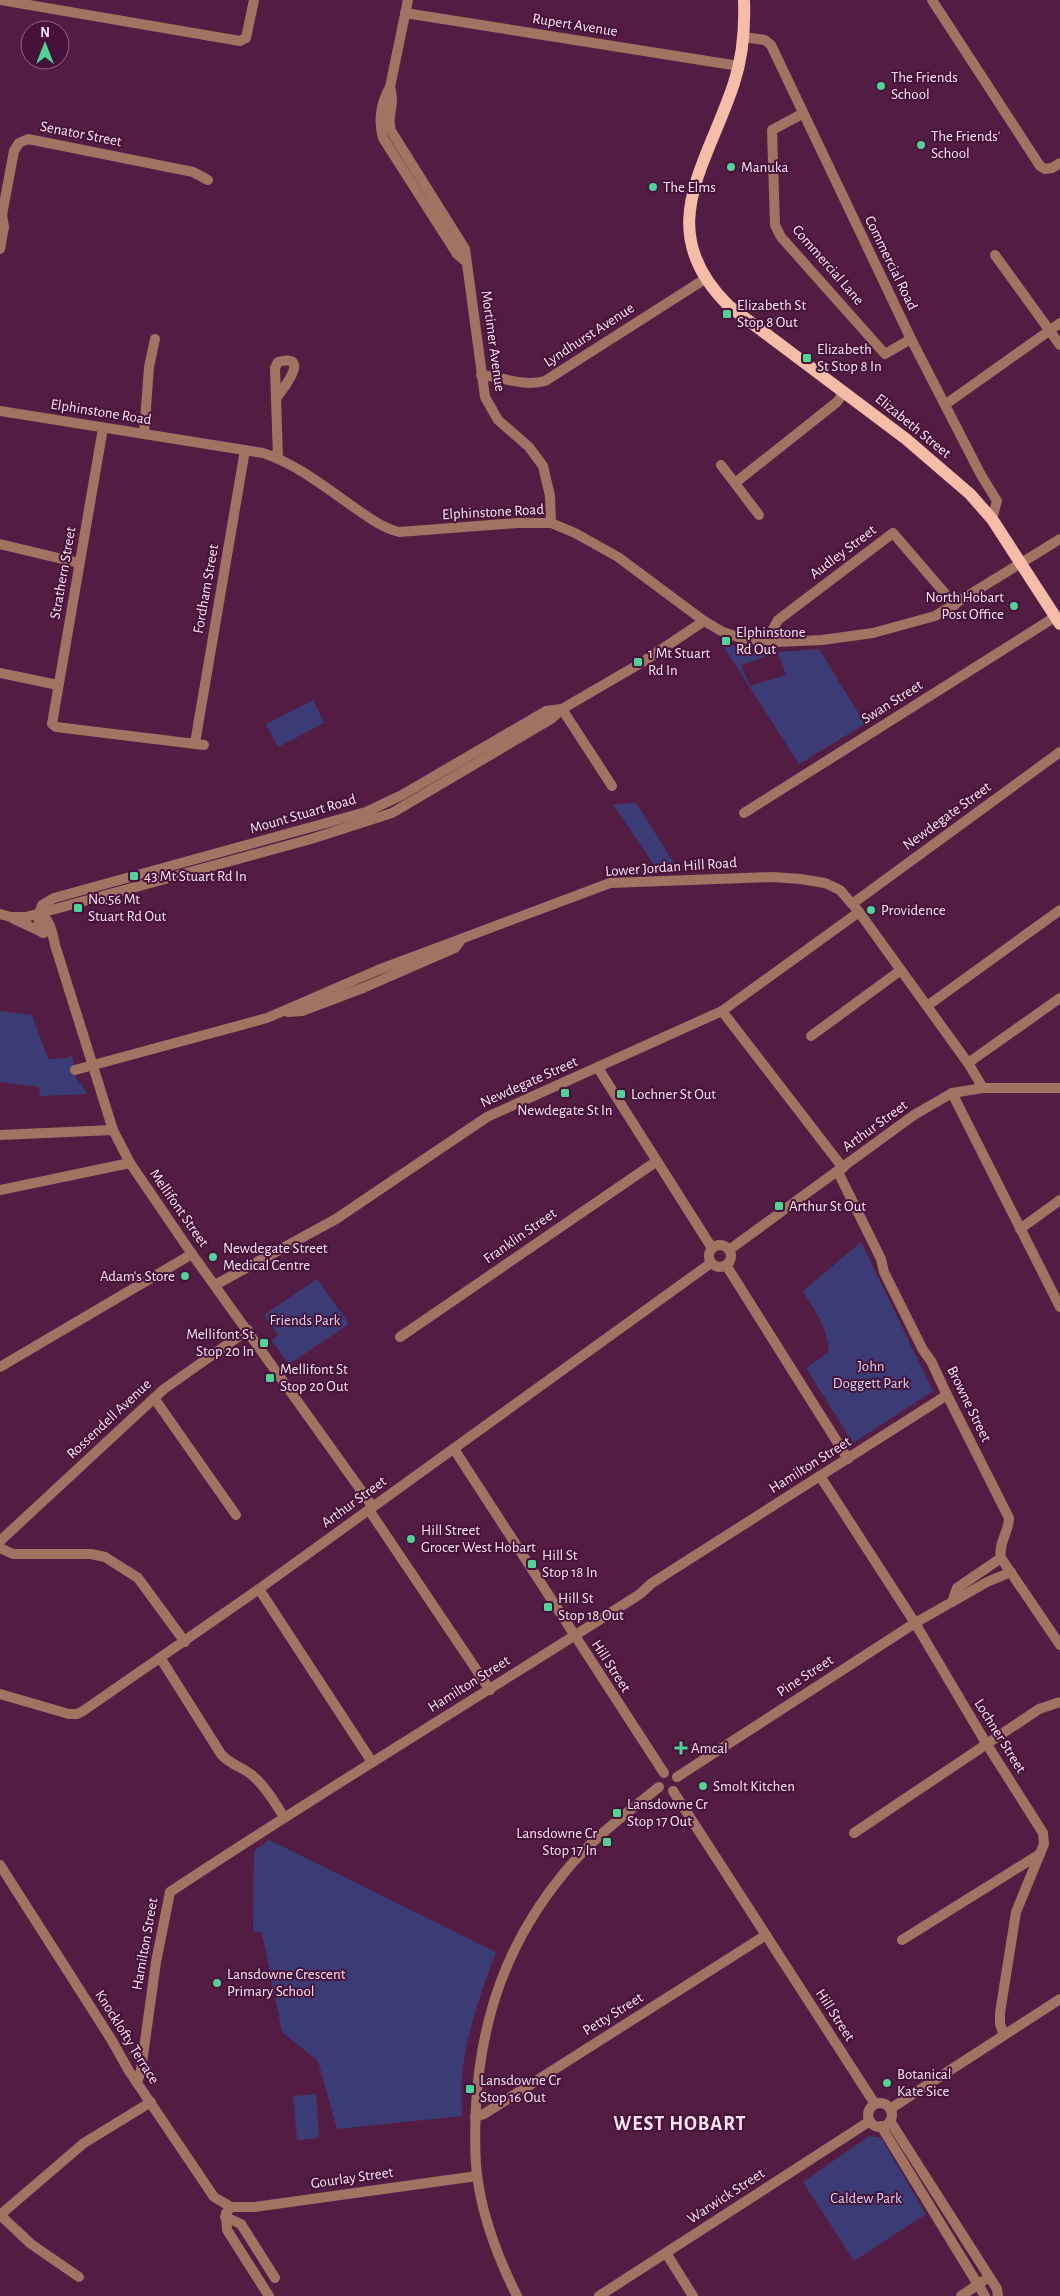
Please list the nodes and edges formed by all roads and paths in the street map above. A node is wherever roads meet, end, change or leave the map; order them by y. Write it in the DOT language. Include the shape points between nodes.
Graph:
graph roads {
  1 [pos="0,0"];
  2 [pos="254,0"];
  3 [pos="408,0"];
  4 [pos="744,0"];
  5 [pos="932,0"];
  6 [pos="405,13"];
  7 [pos="743,37"];
  8 [pos="739,66"];
  9 [pos="802,114"];
  10 [pos="1060,163"];
  11 [pos="208,180"];
  12 [pos="1,214"];
  13 [pos="0,250"];
  14 [pos="995,255"];
  15 [pos="705,279"];
  16 [pos="1060,323"];
  17 [pos="1050,330"];
  18 [pos="155,339"];
  19 [pos="911,339"];
  20 [pos="1060,345"];
  21 [pos="481,375"];
  22 [pos="844,392"];
  23 [pos="276,397"];
  24 [pos="946,404"];
  25 [pos="0,411"];
  26 [pos="103,428"];
  27 [pos="144,434"];
  28 [pos="245,450"];
  29 [pos="278,458"];
  30 [pos="721,465"];
  31 [pos="735,483"];
  32 [pos="759,515"];
  33 [pos="992,519"];
  34 [pos="551,523"];
  35 [pos="1060,539"];
  36 [pos="0,544"];
  37 [pos="80,564"];
  38 [pos="1022,564"];
  39 [pos="955,605"];
  40 [pos="1058,620"];
  41 [pos="704,621"];
  42 [pos="771,642"];
  43 [pos="0,674"];
  44 [pos="58,685"];
  45 [pos="562,709"];
  46 [pos="52,724"];
  47 [pos="1060,752"];
  48 [pos="612,786"];
  49 [pos="744,813"];
  50 [pos="856,908"];
  51 [pos="1060,910"];
  52 [pos="39,913"];
  53 [pos="0,914"];
  54 [pos="11,917"];
  55 [pos="43,933"];
  56 [pos="55,945"];
  57 [pos="901,970"];
  58 [pos="1060,998"];
  59 [pos="927,1006"];
  60 [pos="722,1012"];
  61 [pos="811,1036"];
  62 [pos="968,1063"];
  63 [pos="94,1066"];
  64 [pos="598,1068"];
  65 [pos="75,1070"];
  66 [pos="982,1088"];
  67 [pos="1060,1088"];
  68 [pos="952,1093"];
  69 [pos="113,1130"];
  70 [pos="0,1135"];
  71 [pos="657,1161"];
  72 [pos="130,1163"];
  73 [pos="840,1170"];
  74 [pos="0,1190"];
  75 [pos="1060,1200"];
  76 [pos="1020,1229"];
  77 [pos="712,1248"];
  78 [pos="729,1250"];
  79 [pos="192,1254"];
  80 [pos="711,1263"];
  81 [pos="726,1265"];
  82 [pos="215,1285"];
  83 [pos="1060,1306"];
  84 [pos="248,1330"];
  85 [pos="400,1338"];
  86 [pos="0,1367"];
  87 [pos="946,1395"];
  88 [pos="154,1398"];
  89 [pos="454,1448"];
  90 [pos="848,1459"];
  91 [pos="820,1476"];
  92 [pos="371,1508"];
  93 [pos="236,1515"];
  94 [pos="0,1541"];
  95 [pos="0,1548"];
  96 [pos="1001,1558"];
  97 [pos="1011,1572"];
  98 [pos="259,1589"];
  99 [pos="952,1602"];
  100 [pos="914,1623"];
  101 [pos="573,1636"];
  102 [pos="186,1642"];
  103 [pos="1060,1645"];
  104 [pos="161,1659"];
  105 [pos="490,1690"];
  106 [pos="0,1694"];
  107 [pos="1060,1702"];
  108 [pos="986,1743"];
  109 [pos="372,1762"];
  110 [pos="664,1773"];
  111 [pos="677,1777"];
  112 [pos="659,1787"];
  113 [pos="673,1791"];
  114 [pos="284,1817"];
  115 [pos="854,1833"];
  116 [pos="1040,1854"];
  117 [pos="0,1865"];
  118 [pos="766,1935"];
  119 [pos="902,1940"];
  120 [pos="1060,1999"];
  121 [pos="1004,2035"];
  122 [pos="137,2083"];
  123 [pos="151,2102"];
  124 [pos="875,2104"];
  125 [pos="890,2109"];
  126 [pos="475,2117"];
  127 [pos="870,2120"];
  128 [pos="885,2124"];
  129 [pos="477,2176"];
  130 [pos="231,2206"];
  131 [pos="0,2215"];
  132 [pos="225,2217"];
  133 [pos="666,2253"];
  134 [pos="989,2277"];
  135 [pos="79,2278"];
  136 [pos="276,2278"];
  137 [pos="977,2285"];
  138 [pos="998,2293"];
  139 [pos="269,2296"];
  140 [pos="517,2296"];
  141 [pos="599,2296"];
  142 [pos="693,2296"];
  143 [pos="961,2296"];
  144 [pos="986,2296"];
  1 -- 2 [label="street" via="240,41 246,38"];
  3 -- 6 [label="street, Mortimer Avenue"];
  4 -- 7 [label="main road, Elizabeth Street"];
  5 -- 10 [label="street" via="1040,166 1052,168"];
  6 -- 8 [label="street, Rupert Avenue"];
  6 -- 21 [label="street, Mortimer Avenue" via="380,120 383,138 457,254 466,261"];
  7 -- 8 [label="main road, Elizabeth Street"];
  7 -- 9 [label="street, Commercial Road" via="769,42"];
  8 -- 15 [label="main road, Elizabeth Street" via="702,162 689,213 691,247"];
  9 -- 19 [label="street, Commercial Road"];
  9 -- 19 [label="street, Commercial Lane" via="772,130 775,225 781,237 885,354"];
  11 -- 12 [label="street, Senator Street" via="193,172 28,139 19,143 13,155"];
  12 -- 13 [label="street, Senator Street" via="4,228"];
  14 -- 17 [label="street"];
  15 -- 21 [label="street, Lyndhurst Avenue" via="545,381 526,383"];
  15 -- 22 [label="main road, Elizabeth Street" via="746,320"];
  16 -- 17 [label="street"];
  17 -- 20 [label="street"];
  17 -- 24 [label="street"];
  18 -- 27 [label="street" via="149,367"];
  19 -- 24 [label="street, Commercial Road"];
  21 -- 34 [label="street, Mortimer Avenue" via="492,413 529,447 543,466 550,496"];
  22 -- 31 [label="street" via="836,402"];
  22 -- 33 [label="main road, Elizabeth Street" via="906,439 970,494"];
  23 -- 29 [label="street"];
  24 -- 33 [label="street, Commercial Road" via="997,501"];
  25 -- 26 [label="street, Elphinstone Road"];
  26 -- 27 [label="street, Elphinstone Road"];
  26 -- 37 [label="street, Strathern Street"];
  27 -- 28 [label="street, Elphinstone Road"];
  28 -- 29 [label="street, Elphinstone Road"];
  28 -- 46 [label="street, Fordham Street" via="199,740 56,727"];
  29 -- 34 [label="street, Elphinstone Road" via="379,524 399,532"];
  30 -- 31 [label="street"];
  31 -- 32 [label="street"];
  33 -- 38 [label="main road, Elizabeth Street"];
  34 -- 41 [label="street, Elphinstone Road" via="618,557"];
  35 -- 38 [label="street, Elphinstone Road"];
  36 -- 37 [label="street"];
  37 -- 44 [label="street, Strathern Street"];
  38 -- 39 [label="street, Elphinstone Road"];
  38 -- 40 [label="main road, Elizabeth Street"];
  39 -- 42 [label="street, Elphinstone Road" via="917,622 872,633 822,640"];
  39 -- 42 [label="street, Audley Street" via="893,533 778,620"];
  40 -- 49 [label="street, Swan Street"];
  41 -- 42 [label="street, Elphinstone Road" via="741,638"];
  41 -- 45 [label="street, Mount Stuart Road" via="642,663"];
  43 -- 44 [label="street"];
  44 -- 46 [label="street, Strathern Street"];
  45 -- 48 [label="street"];
  45 -- 52 [label="street, Mount Stuart Road" via="546,711 402,795 366,812 65,894 42,905"];
  47 -- 50 [label="street, Newdegate Street"];
  50 -- 57 [label="street, Lower Jordan Hill Road"];
  50 -- 60 [label="street, Newdegate Street"];
  50 -- 63 [label="street, Lower Jordan Hill Road" via="840,890 825,883 800,879 773,877 610,883 378,970 282,1012"];
  51 -- 59 [label="street"];
  52 -- 54 [label="street, Mount Stuart Road"];
  52 -- 55 [label="street"];
  52 -- 56 [label="street, Mellifont Street" via="50,924"];
  53 -- 54 [label="street, Mount Stuart Road"];
  54 -- 55 [label="street, Mellifont Street"];
  55 -- 56 [label="street, Mellifont Street"];
  56 -- 63 [label="street, Mellifont Street"];
  57 -- 59 [label="street, Lower Jordan Hill Road"];
  57 -- 61 [label="street"];
  58 -- 62 [label="street"];
  59 -- 62 [label="street, Lower Jordan Hill Road"];
  60 -- 64 [label="street, Newdegate Street"];
  60 -- 73 [label="street, Browne Street"];
  62 -- 66 [label="street, Lower Jordan Hill Road"];
  63 -- 65 [label="street, Lower Jordan Hill Road"];
  63 -- 69 [label="street, Mellifont Street"];
  64 -- 71 [label="street"];
  64 -- 82 [label="street, Newdegate Street" via="487,1117 336,1219"];
  66 -- 67 [label="street, Arthur Street"];
  66 -- 68 [label="street, Arthur Street"];
  68 -- 73 [label="street, Arthur Street" via="914,1115"];
  68 -- 76 [label="street"];
  69 -- 70 [label="street"];
  69 -- 72 [label="street, Mellifont Street"];
  71 -- 77 [label="street"];
  71 -- 85 [label="street, Franklin Street"];
  72 -- 74 [label="street"];
  72 -- 79 [label="street, Mellifont Street"];
  73 -- 78 [label="street, Arthur Street"];
  73 -- 87 [label="street, Browne Street" via="881,1258 884,1272"];
  75 -- 76 [label="street"];
  76 -- 83 [label="street"];
  77 -- 78 [label="street" via="721,1245"];
  77 -- 80 [label="street"];
  78 -- 81 [label="street" via="731,1256"];
  79 -- 82 [label="street, Mellifont Street"];
  79 -- 86 [label="street"];
  80 -- 81 [label="street" via="717,1267"];
  80 -- 89 [label="street, Arthur Street"];
  81 -- 90 [label="street"];
  82 -- 84 [label="street, Mellifont Street"];
  84 -- 88 [label="street, Rossendell Avenue"];
  84 -- 92 [label="street, Mellifont Street"];
  87 -- 90 [label="street, Hamilton Street"];
  87 -- 96 [label="street, Browne Street" via="1009,1518 1009,1528 1002,1540"];
  88 -- 93 [label="street"];
  88 -- 94 [label="street, Rossendell Avenue"];
  89 -- 92 [label="street, Arthur Street"];
  89 -- 101 [label="street, Hill Street"];
  90 -- 91 [label="street, Hamilton Street"];
  91 -- 100 [label="street, Lochner Street"];
  91 -- 101 [label="street, Hamilton Street"];
  92 -- 98 [label="street, Arthur Street"];
  92 -- 105 [label="street, Mellifont Street"];
  95 -- 102 [label="street" via="13,1554 91,1554 105,1557 138,1578"];
  96 -- 97 [label="street"];
  96 -- 99 [label="street, Pine Street" via="957,1588"];
  97 -- 99 [label="street, Pine Street"];
  97 -- 103 [label="street"];
  98 -- 102 [label="street, Arthur Street"];
  98 -- 109 [label="street"];
  99 -- 100 [label="street, Pine Street"];
  100 -- 108 [label="street, Lochner Street"];
  100 -- 111 [label="street, Pine Street"];
  101 -- 105 [label="street, Hamilton Street"];
  101 -- 110 [label="street, Hill Street"];
  102 -- 104 [label="street, Arthur Street"];
  104 -- 106 [label="street, Arthur Street" via="77,1714"];
  104 -- 114 [label="street" via="221,1754 256,1779"];
  105 -- 109 [label="street, Hamilton Street"];
  107 -- 108 [label="street" via="1039,1709"];
  108 -- 115 [label="street"];
  108 -- 116 [label="street, Lochner Street" via="1043,1833 1044,1844"];
  109 -- 114 [label="street, Hamilton Street"];
  110 -- 111 [label="street"];
  110 -- 112 [label="street" via="659,1778"];
  111 -- 113 [label="street"];
  112 -- 113 [label="street" via="665,1792"];
  112 -- 126 [label="street" via="586,1848 558,1880 521,1936 498,1985 487,2025"];
  113 -- 118 [label="street, Hill Street"];
  114 -- 122 [label="street, Hamilton Street" via="170,1892"];
  116 -- 119 [label="street"];
  116 -- 121 [label="street, Lochner Street" via="1016,1912 1011,1933 1000,2013"];
  117 -- 122 [label="street, Knocklofty Terrace"];
  118 -- 124 [label="street, Hill Street"];
  118 -- 126 [label="street, Petty Street"];
  120 -- 121 [label="street"];
  121 -- 125 [label="street"];
  122 -- 123 [label="street, Knocklofty Terrace"];
  123 -- 130 [label="street, Knocklofty Terrace" via="214,2197"];
  123 -- 131 [label="street" via="84,2143"];
  124 -- 125 [label="street" via="885,2104"];
  124 -- 127 [label="street" via="869,2112"];
  125 -- 128 [label="street" via="892,2115"];
  126 -- 129 [label="street"];
  127 -- 128 [label="street" via="875,2125"];
  127 -- 133 [label="street, Warwick Street"];
  128 -- 134 [label="street"];
  128 -- 137 [label="street"];
  129 -- 130 [label="street, Gourlay Street" via="254,2207"];
  129 -- 140 [label="street" via="495,2246"];
  130 -- 132 [label="street"];
  131 -- 135 [label="street" via="31,2244"];
  132 -- 136 [label="street" via="241,2224"];
  132 -- 139 [label="street" via="227,2230"];
  133 -- 141 [label="street, Warwick Street"];
  133 -- 142 [label="street"];
  134 -- 137 [label="street"];
  134 -- 138 [label="street"];
  137 -- 143 [label="street"];
  137 -- 144 [label="street"];
  138 -- 144 [label="street"];
}
